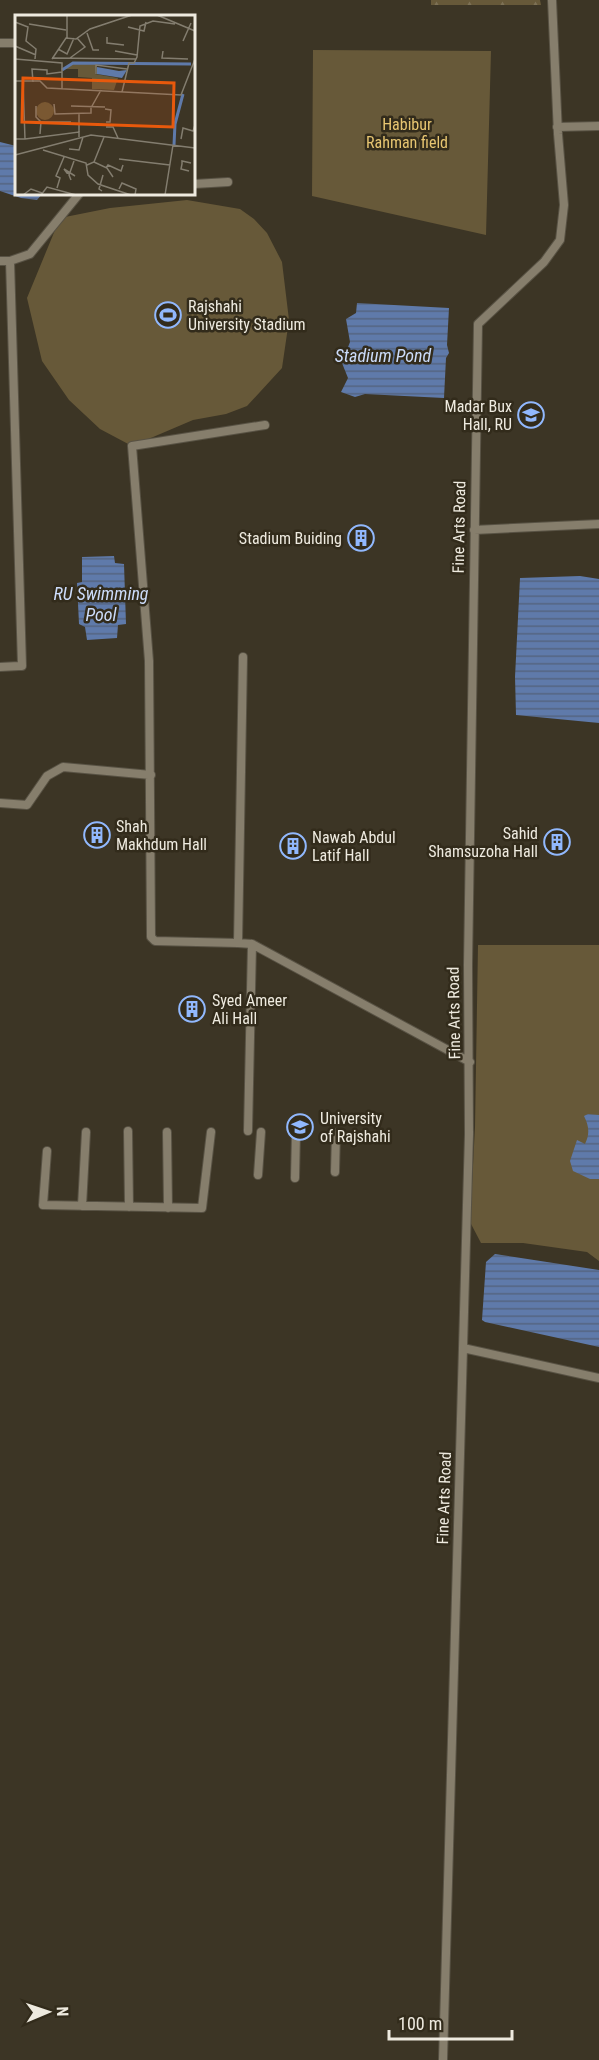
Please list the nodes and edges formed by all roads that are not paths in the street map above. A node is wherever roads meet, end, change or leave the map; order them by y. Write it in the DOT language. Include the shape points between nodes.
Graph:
graph roads {
  1 [pos="552,0"];
  2 [pos="599,126"];
  3 [pos="557,127"];
  4 [pos="228,182"];
  5 [pos="195,184"];
  6 [pos="78,195"];
  7 [pos="0,261"];
  8 [pos="10,261"];
  9 [pos="265,425"];
  10 [pos="599,524"];
  11 [pos="474,530"];
  12 [pos="243,657"];
  13 [pos="0,667"];
  14 [pos="151,775"];
  15 [pos="0,804"];
  16 [pos="238,942"];
  17 [pos="252,944"];
  18 [pos="470,1062"];
  19 [pos="128,1131"];
  20 [pos="248,1131"];
  21 [pos="86,1132"];
  22 [pos="167,1132"];
  23 [pos="211,1132"];
  24 [pos="261,1132"];
  25 [pos="336,1132"];
  26 [pos="296,1133"];
  27 [pos="47,1151"];
  28 [pos="335,1172"];
  29 [pos="258,1175"];
  30 [pos="295,1178"];
  31 [pos="82,1206"];
  32 [pos="129,1207"];
  33 [pos="168,1208"];
  34 [pos="463,1348"];
  35 [pos="599,1378"];
  36 [pos="442,2060"];
  1 -- 3 [label="street, Fine Arts Road"];
  2 -- 3 [label="street"];
  3 -- 11 [label="street, Fine Arts Road" via="564,205 560,240 544,262 478,324"];
  4 -- 5 [label="street"];
  6 -- 8 [label="street" via="30,254"];
  7 -- 8 [label="street"];
  8 -- 13 [label="street" via="20,666"];
  9 -- 14 [label="street" via="132,446 148,661"];
  10 -- 11 [label="street"];
  11 -- 18 [label="street, Fine Arts Road"];
  12 -- 16 [label="street"];
  14 -- 15 [label="street" via="63,767 47,776 27,806"];
  14 -- 16 [label="street" via="152,939"];
  16 -- 17 [label="street"];
  17 -- 18 [label="street"];
  17 -- 20 [label="street"];
  18 -- 34 [label="street, Fine Arts Road"];
  19 -- 32 [label="street"];
  21 -- 31 [label="street"];
  22 -- 33 [label="street"];
  23 -- 33 [label="street" via="202,1208"];
  24 -- 29 [label="street"];
  25 -- 28 [label="street"];
  26 -- 30 [label="street"];
  27 -- 31 [label="street" via="43,1205"];
  31 -- 32 [label="street"];
  32 -- 33 [label="street"];
  34 -- 35 [label="street"];
  34 -- 36 [label="street, Fine Arts Road"];
}
